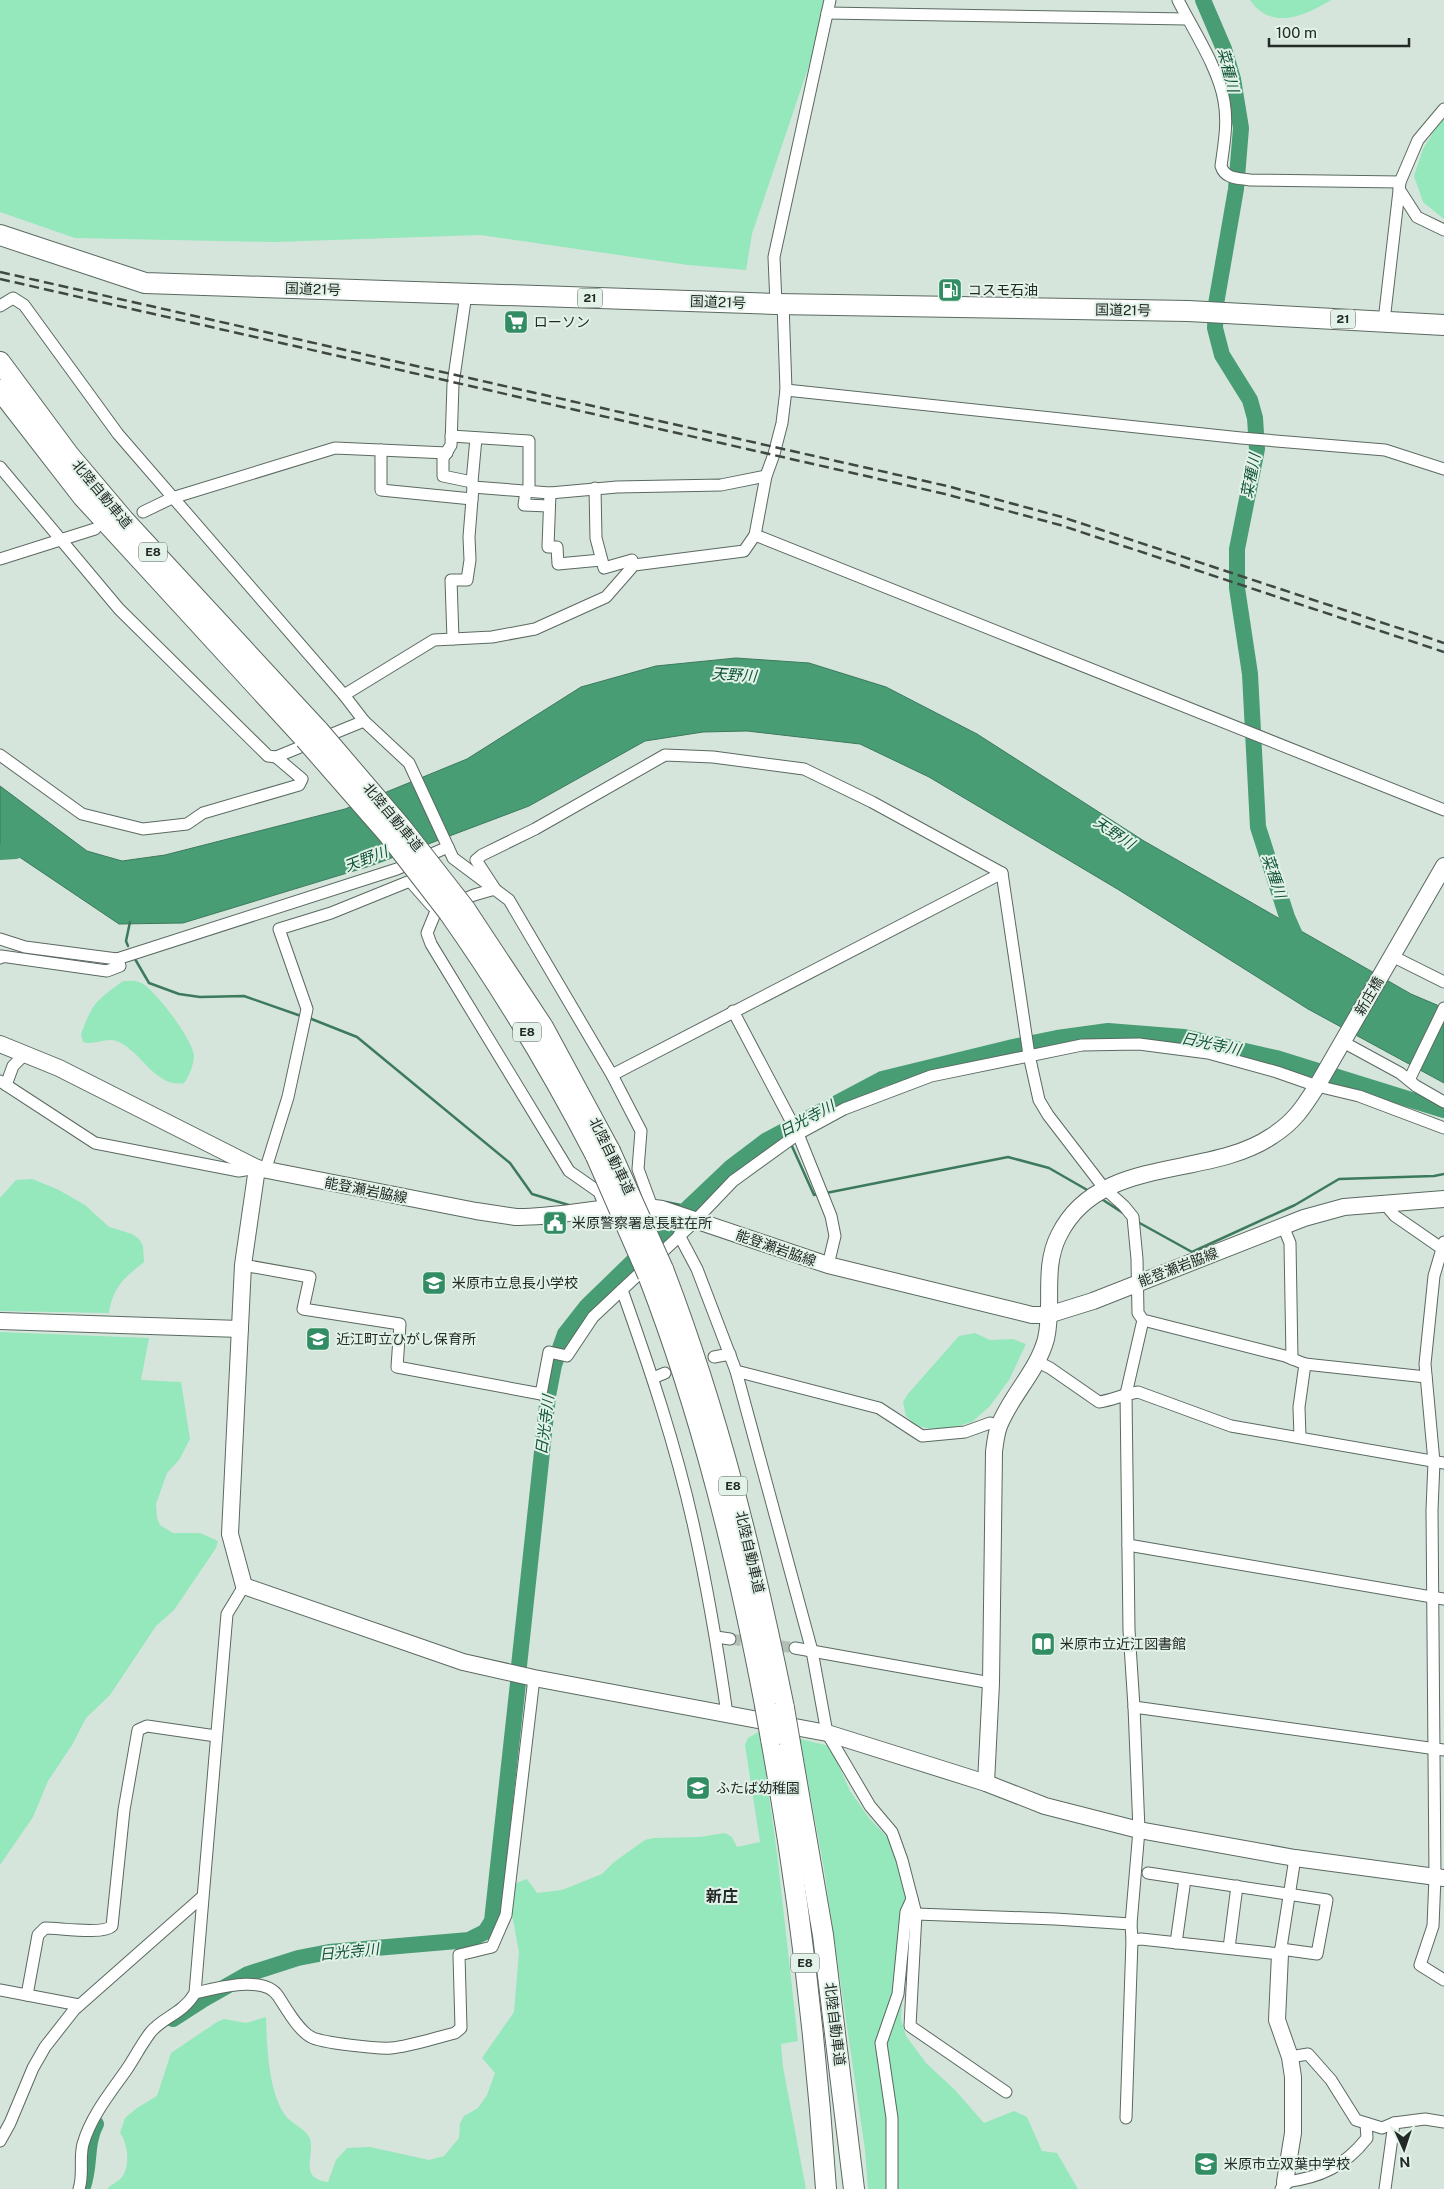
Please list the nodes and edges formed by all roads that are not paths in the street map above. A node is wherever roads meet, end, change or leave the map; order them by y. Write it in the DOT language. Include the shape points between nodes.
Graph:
graph roads {
  1 [pos="830,0"];
  2 [pos="1178,0"];
  3 [pos="827,13"];
  4 [pos="1187,19"];
  5 [pos="1444,109"];
  6 [pos="1400,185"];
  7 [pos="1444,230"];
  8 [pos="0,235"];
  9 [pos="466,294"];
  10 [pos="780,304"];
  11 [pos="0,306"];
  12 [pos="1384,321"];
  13 [pos="1444,326"];
  14 [pos="0,358"];
  15 [pos="0,390"];
  16 [pos="786,390"];
  17 [pos="451,436"];
  18 [pos="476,438"];
  19 [pos="381,450"];
  20 [pos="447,453"];
  21 [pos="0,467"];
  22 [pos="1444,469"];
  23 [pos="766,476"];
  24 [pos="472,484"];
  25 [pos="596,488"];
  26 [pos="527,491"];
  27 [pos="550,493"];
  28 [pos="172,498"];
  29 [pos="472,499"];
  30 [pos="549,506"];
  31 [pos="143,512"];
  32 [pos="96,529"];
  33 [pos="755,535"];
  34 [pos="59,539"];
  35 [pos="0,559"];
  36 [pos="600,560"];
  37 [pos="634,565"];
  38 [pos="453,639"];
  39 [pos="344,695"];
  40 [pos="364,721"];
  41 [pos="312,735"];
  42 [pos="0,755"];
  43 [pos="276,757"];
  44 [pos="1444,810"];
  45 [pos="448,847"];
  46 [pos="1444,866"];
  47 [pos="1002,873"];
  48 [pos="495,889"];
  49 [pos="450,911"];
  50 [pos="0,939"];
  51 [pos="0,958"];
  52 [pos="117,959"];
  53 [pos="1390,960"];
  54 [pos="1444,982"];
  55 [pos="1444,1008"];
  56 [pos="733,1011"];
  57 [pos="1343,1041"];
  58 [pos="0,1044"];
  59 [pos="1029,1053"];
  60 [pos="25,1054"];
  61 [pos="612,1075"];
  62 [pos="1409,1080"];
  63 [pos="3,1083"];
  64 [pos="1319,1083"];
  65 [pos="1444,1102"];
  66 [pos="1444,1128"];
  67 [pos="798,1134"];
  68 [pos="261,1169"];
  69 [pos="1104,1188"];
  70 [pos="1444,1199"];
  71 [pos="1390,1202"];
  72 [pos="652,1207"];
  73 [pos="606,1209"];
  74 [pos="692,1219"];
  75 [pos="1283,1226"];
  76 [pos="680,1235"];
  77 [pos="1443,1247"];
  78 [pos="244,1265"];
  79 [pos="828,1266"];
  80 [pos="1138,1282"];
  81 [pos="622,1290"];
  82 [pos="1048,1315"];
  83 [pos="1143,1320"];
  84 [pos="0,1321"];
  85 [pos="240,1329"];
  86 [pos="730,1354"];
  87 [pos="714,1357"];
  88 [pos="1292,1359"];
  89 [pos="1038,1362"];
  90 [pos="1305,1364"];
  91 [pos="736,1371"];
  92 [pos="666,1373"];
  93 [pos="1426,1377"];
  94 [pos="653,1378"];
  95 [pos="1126,1394"];
  96 [pos="999,1426"];
  97 [pos="1300,1437"];
  98 [pos="1439,1463"];
  99 [pos="1128,1545"];
  100 [pos="244,1586"];
  101 [pos="1438,1598"];
  102 [pos="716,1637"];
  103 [pos="730,1638"];
  104 [pos="796,1648"];
  105 [pos="812,1652"];
  106 [pos="534,1678"];
  107 [pos="991,1682"];
  108 [pos="1134,1707"];
  109 [pos="727,1714"];
  110 [pos="827,1733"];
  111 [pos="216,1736"];
  112 [pos="781,1741"];
  113 [pos="1438,1749"];
  114 [pos="986,1783"];
  115 [pos="1138,1830"];
  116 [pos="1295,1858"];
  117 [pos="1148,1873"];
  118 [pos="1185,1878"];
  119 [pos="1439,1878"];
  120 [pos="1237,1886"];
  121 [pos="1290,1894"];
  122 [pos="202,1897"];
  123 [pos="912,1899"];
  124 [pos="916,1914"];
  125 [pos="1131,1924"];
  126 [pos="1132,1940"];
  127 [pos="1176,1942"];
  128 [pos="1229,1948"];
  129 [pos="1281,1952"];
  130 [pos="1444,1980"];
  131 [pos="0,1990"];
  132 [pos="195,1994"];
  133 [pos="27,1995"];
  134 [pos="79,2005"];
  135 [pos="1290,2057"];
  136 [pos="1006,2092"];
  137 [pos="1126,2118"];
  138 [pos="1444,2122"];
  139 [pos="1394,2123"];
  140 [pos="1366,2124"];
  141 [pos="0,2141"];
  142 [pos="1283,2186"];
  143 [pos="79,2189"];
  144 [pos="826,2189"];
  145 [pos="854,2189"];
  146 [pos="892,2189"];
  147 [pos="1384,2189"];
  1 -- 3 [label="street"];
  2 -- 4 [label="street"];
  3 -- 4 [label="street"];
  3 -- 10 [label="street" via="774,257"];
  4 -- 6 [label="street" via="1205,51 1224,100 1226,127 1221,166 1229,177"];
  5 -- 6 [label="street" via="1418,140"];
  6 -- 7 [label="street" via="1417,217"];
  6 -- 12 [label="street"];
  8 -- 9 [label="highway, 国道21号 / 21" via="145,283"];
  9 -- 10 [label="highway, 国道21号 / 21"];
  9 -- 17 [label="street" via="453,384"];
  10 -- 12 [label="highway, 国道21号 / 21" via="1188,311"];
  10 -- 16 [label="street"];
  11 -- 28 [label="street" via="13,298 24,305 118,434"];
  12 -- 13 [label="highway, 国道21号 / 21"];
  14 -- 41 [label="highway, 北陸自動車道 / E8" via="47,426 124,520"];
  15 -- 41 [label="highway, 北陸自動車道 / E8" via="83,498"];
  16 -- 22 [label="street" via="1385,450"];
  16 -- 23 [label="street" via="782,423"];
  17 -- 18 [label="street"];
  17 -- 20 [label="street"];
  18 -- 24 [label="street"];
  18 -- 26 [label="street" via="529,441"];
  19 -- 20 [label="street"];
  19 -- 28 [label="street" via="335,448"];
  19 -- 29 [label="street" via="381,490"];
  20 -- 24 [label="street" via="443,458 443,476"];
  21 -- 34 [label="street"];
  23 -- 25 [label="street" via="721,485"];
  23 -- 33 [label="street"];
  24 -- 26 [label="street"];
  24 -- 29 [label="street"];
  25 -- 27 [label="street"];
  25 -- 36 [label="street" via="596,538"];
  26 -- 27 [label="street"];
  26 -- 30 [label="street" via="524,504"];
  27 -- 30 [label="street"];
  28 -- 31 [label="street"];
  28 -- 39 [label="street"];
  29 -- 38 [label="street" via="467,580 451,580"];
  30 -- 36 [label="street" via="548,547 557,547 558,564"];
  32 -- 34 [label="street"];
  33 -- 37 [label="street" via="744,551"];
  33 -- 44 [label="street"];
  34 -- 35 [label="street"];
  34 -- 43 [label="street" via="119,609 268,756"];
  36 -- 37 [label="street" via="604,568 632,560"];
  37 -- 38 [label="street" via="606,597 535,629 492,638"];
  38 -- 39 [label="street" via="434,640"];
  39 -- 40 [label="street"];
  40 -- 43 [label="street"];
  40 -- 45 [label="street" via="409,763"];
  41 -- 49 [label="highway, 北陸自動車道 / E8, bridge" via="402,827"];
  42 -- 43 [label="street" via="82,814 143,829 187,824 203,813 299,785 302,779"];
  45 -- 48 [label="street" via="453,858"];
  45 -- 52 [label="street" via="397,869"];
  46 -- 53 [label="street, 新庄橋"];
  47 -- 48 [label="street" via="804,769 713,757 665,755 535,829 482,855 476,860"];
  47 -- 56 [label="street"];
  47 -- 59 [label="street"];
  48 -- 49 [label="street" via="474,895"];
  48 -- 61 [label="street" via="509,900"];
  49 -- 68 [label="street" via="410,881 331,913 279,929 307,1009 288,1097"];
  49 -- 73 [label="street" via="428,933 431,944 569,1170 599,1192"];
  49 -- 112 [label="highway, 北陸自動車道 / E8, bridge" via="543,1027 655,1272 714,1476 775,1707"];
  50 -- 52 [label="street" via="25,947"];
  51 -- 52 [label="street" via="107,971 120,966"];
  53 -- 54 [label="street"];
  53 -- 57 [label="street, 新庄橋"];
  55 -- 62 [label="street"];
  56 -- 61 [label="street"];
  56 -- 67 [label="street"];
  57 -- 62 [label="street"];
  57 -- 64 [label="street, 新庄橋"];
  58 -- 60 [label="street, 能登瀬岩脇線"];
  59 -- 64 [label="street" via="1082,1045 1140,1044 1208,1053"];
  59 -- 67 [label="street" via="931,1076 844,1109"];
  59 -- 69 [label="street" via="1039,1100"];
  60 -- 63 [label="street"];
  60 -- 68 [label="street, 能登瀬岩脇線"];
  61 -- 72 [label="street" via="641,1131 638,1169"];
  62 -- 65 [label="street"];
  63 -- 68 [label="street" via="95,1144 239,1171"];
  64 -- 66 [label="street"];
  64 -- 69 [label="street, 新庄橋" via="1294,1120 1271,1138 1220,1158 1132,1177"];
  67 -- 74 [label="street" via="733,1181"];
  67 -- 79 [label="street" via="831,1216 834,1236"];
  68 -- 73 [label="street, 能登瀬岩脇線" via="510,1216 534,1218"];
  68 -- 78 [label="street"];
  69 -- 80 [label="street" via="1133,1217"];
  69 -- 82 [label="street, 新庄橋" via="1084,1201 1058,1236 1048,1276"];
  70 -- 71 [label="street, 能登瀬岩脇線"];
  71 -- 75 [label="street, 能登瀬岩脇線" via="1344,1207"];
  71 -- 77 [label="street" via="1395,1216"];
  72 -- 73 [label="street, 能登瀬岩脇線"];
  72 -- 74 [label="street, 能登瀬岩脇線"];
  74 -- 76 [label="street"];
  74 -- 79 [label="street, 能登瀬岩脇線"];
  75 -- 80 [label="street, 能登瀬岩脇線"];
  75 -- 88 [label="street" via="1290,1243"];
  76 -- 81 [label="street"];
  76 -- 86 [label="street" via="697,1269"];
  77 -- 93 [label="street" via="1434,1276"];
  78 -- 81 [label="street" via="310,1277 303,1309 400,1324 397,1367 541,1394 548,1352 567,1356 593,1317"];
  78 -- 85 [label="street"];
  79 -- 82 [label="street, 能登瀬岩脇線" via="1032,1315"];
  80 -- 82 [label="street, 能登瀬岩脇線"];
  80 -- 83 [label="street" via="1138,1313"];
  81 -- 94 [label="street"];
  82 -- 89 [label="street, 新庄橋" via="1046,1338"];
  83 -- 88 [label="street"];
  83 -- 95 [label="street"];
  84 -- 85 [label="street"];
  85 -- 100 [label="street" via="230,1534"];
  86 -- 87 [label="street"];
  86 -- 91 [label="street"];
  88 -- 90 [label="street"];
  89 -- 95 [label="street" via="1099,1402"];
  89 -- 96 [label="street, 新庄橋"];
  90 -- 93 [label="street"];
  90 -- 97 [label="street" via="1298,1407"];
  91 -- 96 [label="street" via="879,1408 922,1436 966,1432 990,1423"];
  91 -- 105 [label="street"];
  92 -- 94 [label="street"];
  93 -- 98 [label="street"];
  94 -- 102 [label="street" via="692,1521"];
  95 -- 97 [label="street" via="1138,1392 1231,1426"];
  95 -- 99 [label="street"];
  96 -- 107 [label="street" via="994,1452"];
  97 -- 98 [label="street"];
  98 -- 101 [label="street" via="1432,1510"];
  99 -- 101 [label="street"];
  99 -- 108 [label="street"];
  100 -- 106 [label="street" via="463,1662"];
  100 -- 111 [label="street" via="227,1614"];
  101 -- 113 [label="street"];
  102 -- 103 [label="street"];
  102 -- 109 [label="street"];
  104 -- 105 [label="street"];
  105 -- 107 [label="street"];
  105 -- 110 [label="street"];
  106 -- 109 [label="street"];
  106 -- 132 [label="street" via="506,1915 492,1947 459,1954 461,2028 455,2033 390,2048 323,2041 311,2037 287,2012 277,1993 262,1984 224,1986"];
  107 -- 114 [label="street"];
  108 -- 113 [label="street"];
  108 -- 115 [label="street"];
  109 -- 110 [label="street"];
  110 -- 114 [label="street"];
  110 -- 123 [label="street" via="870,1806 892,1832"];
  111 -- 122 [label="street"];
  111 -- 133 [label="street" via="147,1726 140,1728 124,1810 112,1926 108,1930 97,1931 42,1930 38,1935"];
  112 -- 144 [label="highway, 北陸自動車道 / E8" via="790,1853 818,2082"];
  112 -- 145 [label="highway, 北陸自動車道 / E8" via="821,1926"];
  113 -- 119 [label="street"];
  114 -- 115 [label="street" via="1045,1806"];
  115 -- 116 [label="street"];
  115 -- 125 [label="street"];
  116 -- 119 [label="street"];
  116 -- 121 [label="street"];
  117 -- 118 [label="street"];
  118 -- 120 [label="street"];
  118 -- 127 [label="street"];
  119 -- 130 [label="street" via="1432,1926 1420,1965"];
  120 -- 121 [label="street"];
  120 -- 128 [label="street"];
  121 -- 129 [label="street"];
  121 -- 129 [label="street" via="1327,1900 1317,1954"];
  122 -- 132 [label="street"];
  122 -- 134 [label="street"];
  123 -- 124 [label="street"];
  123 -- 146 [label="street" via="906,1912 898,1994 881,2043 892,2118"];
  124 -- 125 [label="street"];
  124 -- 136 [label="street" via="910,2026"];
  125 -- 126 [label="street"];
  126 -- 127 [label="street"];
  126 -- 137 [label="street"];
  127 -- 128 [label="street"];
  128 -- 129 [label="street"];
  129 -- 135 [label="street" via="1277,2020"];
  131 -- 133 [label="street"];
  132 -- 143 [label="street" via="182,2010 151,2031 107,2094 84,2142 81,2153 83,2176"];
  133 -- 134 [label="street"];
  134 -- 141 [label="street" via="45,2047"];
  135 -- 140 [label="street" via="1308,2054 1331,2080 1356,2120"];
  135 -- 142 [label="street" via="1293,2133"];
  138 -- 139 [label="street" via="1425,2119"];
  139 -- 140 [label="street" via="1382,2128"];
  139 -- 147 [label="street"];
  140 -- 142 [label="street" via="1367,2138 1355,2153 1324,2174"];
}
